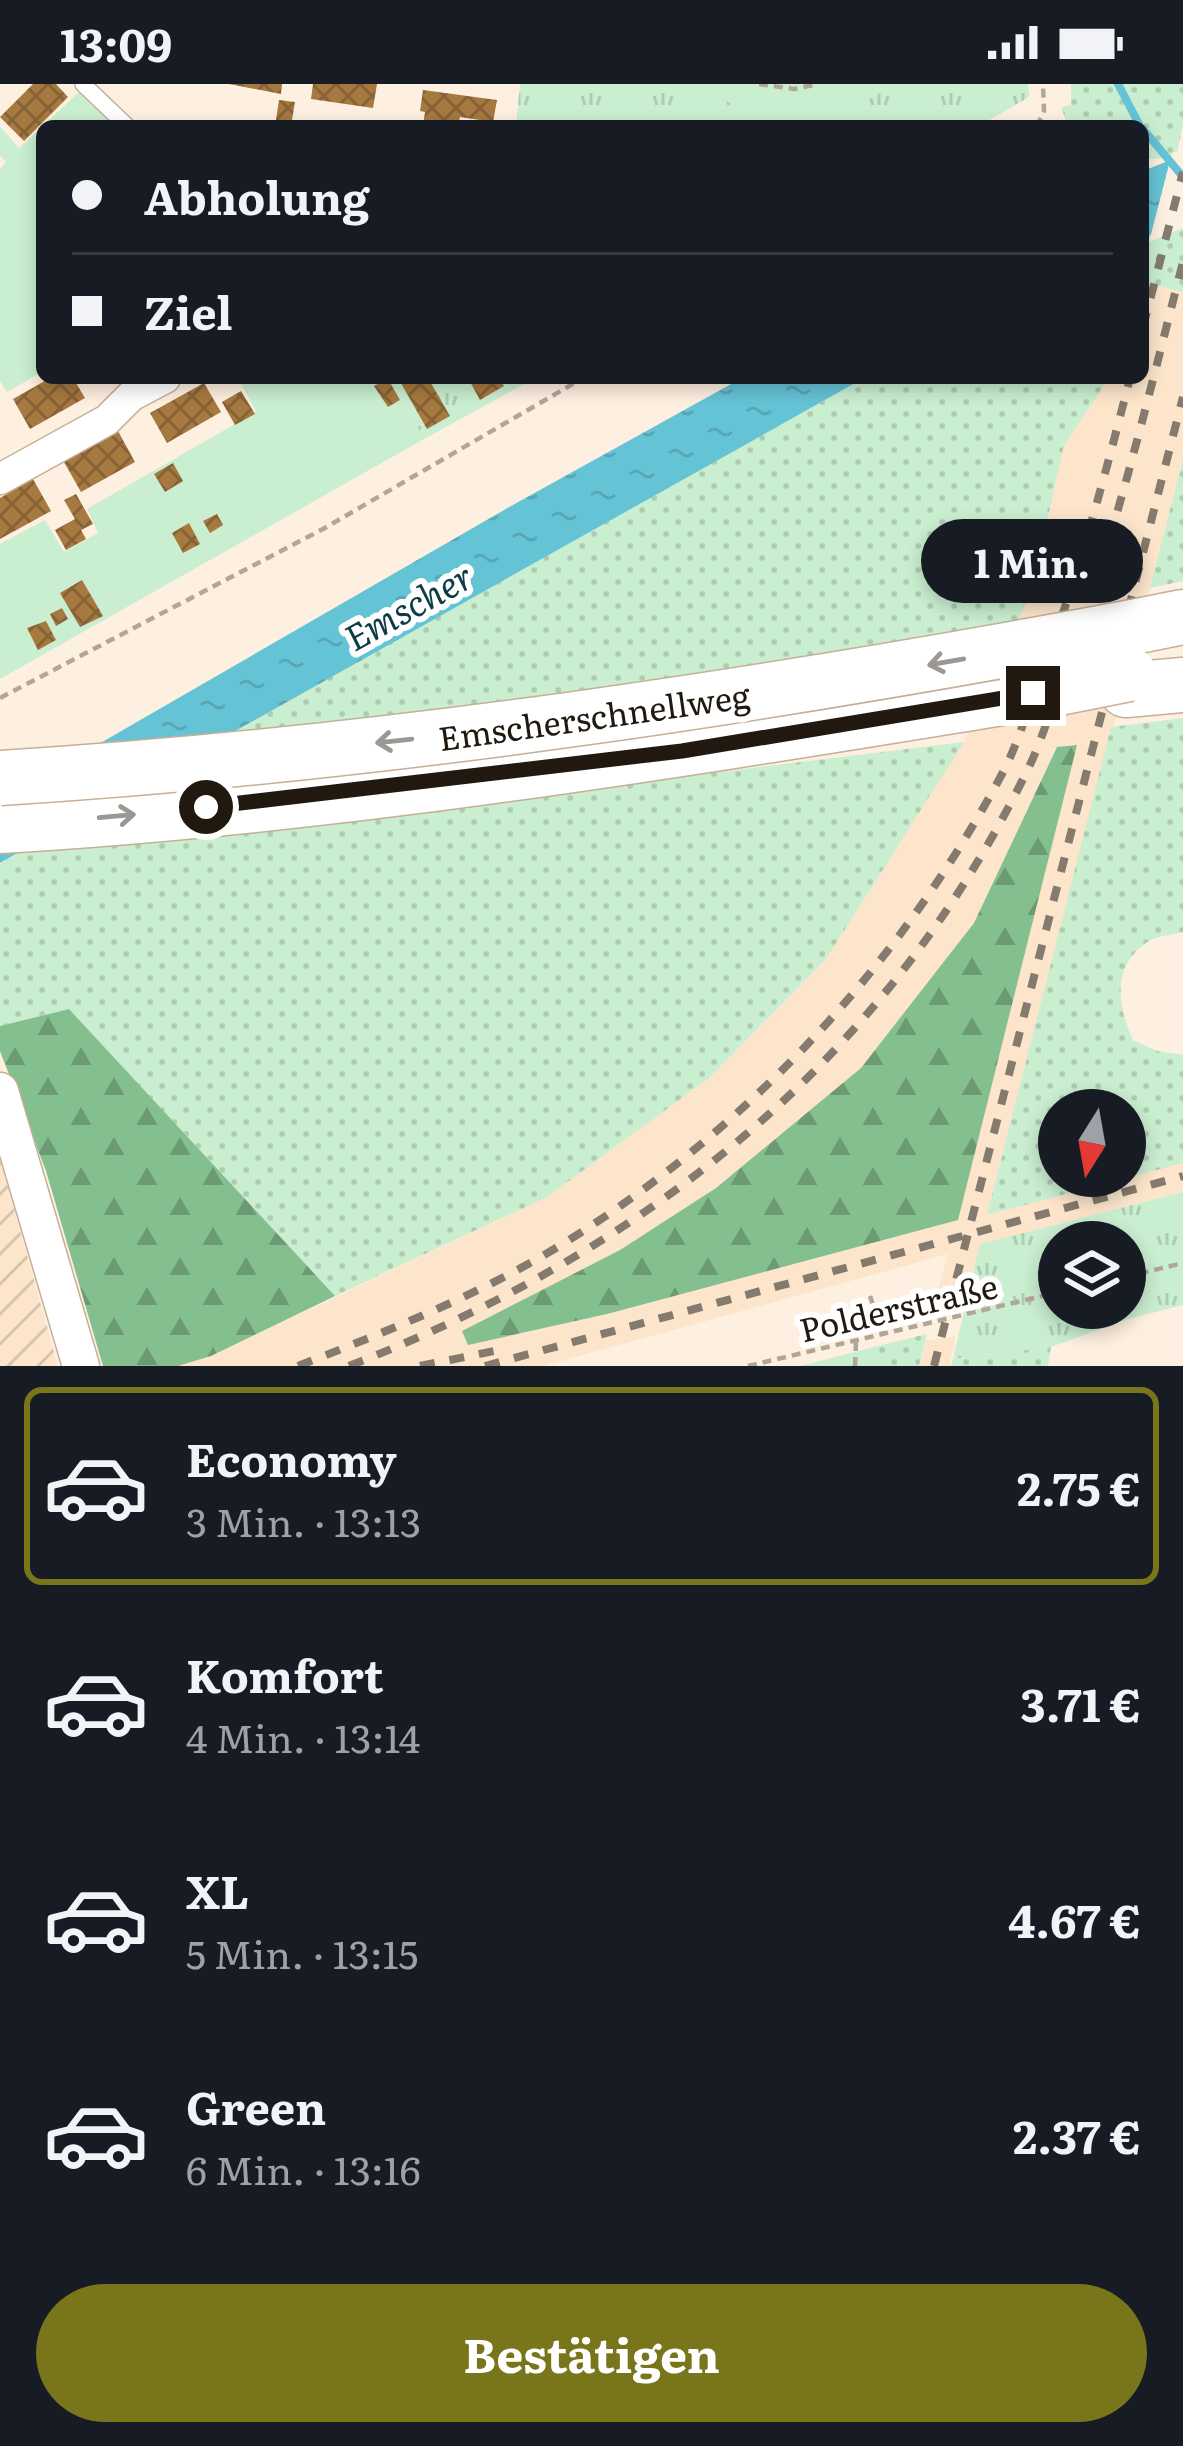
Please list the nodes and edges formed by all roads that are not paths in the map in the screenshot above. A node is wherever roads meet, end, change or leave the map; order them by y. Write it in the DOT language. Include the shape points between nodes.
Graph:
graph roads {
  1 [pos="83,84"];
  2 [pos="121,120"];
  3 [pos="154,384"];
  4 [pos="0,479"];
  5 [pos="1145,652"];
  6 [pos="1183,663"];
  7 [pos="1183,685"];
  8 [pos="0,778"];
  9 [pos="0,826"];
  10 [pos="0,1091"];
  11 [pos="81,1366"];
  1 -- 2 [label="lane"];
  3 -- 4 [label="street" via="107,420"];
  5 -- 6 [label="highway"];
  5 -- 7 [label="highway"];
  5 -- 8 [label="highway, Emscherschnellweg, one-way, bridge" via="928,665 687,704 243,758"];
  9 -- 5 [label="highway, one-way, bridge" via="682,751 1033,693"];
  10 -- 11 [label="street"];
}
